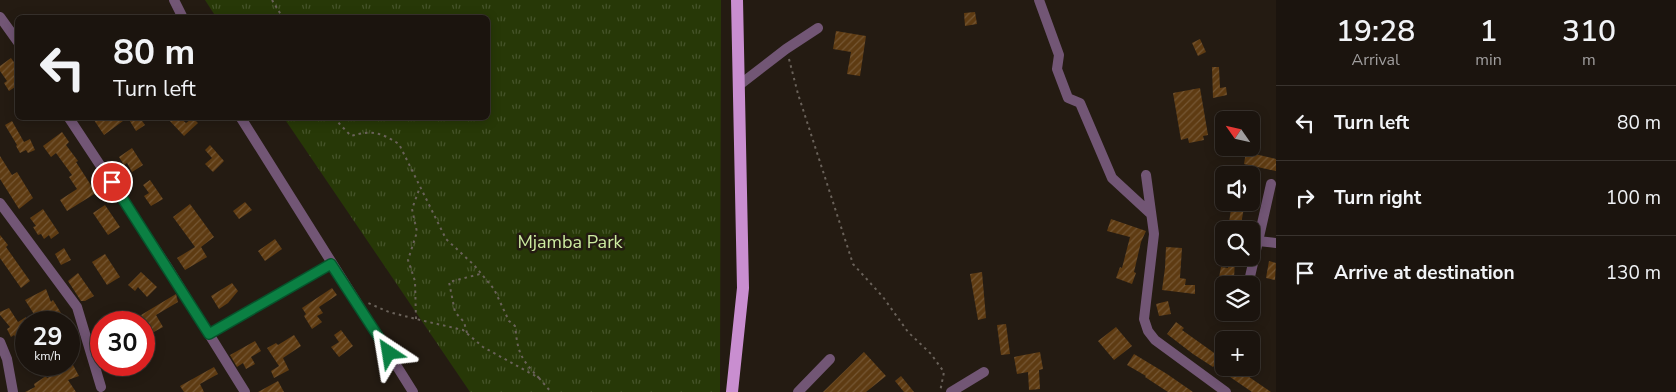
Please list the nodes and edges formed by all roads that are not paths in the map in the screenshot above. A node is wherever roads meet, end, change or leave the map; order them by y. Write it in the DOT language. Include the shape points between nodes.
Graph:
graph roads {
  1 [pos="174,0"];
  2 [pos="737,0"];
  3 [pos="1039,0"];
  4 [pos="182,15"];
  5 [pos="0,17"];
  6 [pos="818,28"];
  7 [pos="15,38"];
  8 [pos="738,86"];
  9 [pos="70,120"];
  10 [pos="242,120"];
  11 [pos="1146,175"];
  12 [pos="1271,184"];
  13 [pos="0,203"];
  14 [pos="1150,214"];
  15 [pos="1260,232"];
  16 [pos="1260,241"];
  17 [pos="1276,243"];
  18 [pos="331,264"];
  19 [pos="209,334"];
  20 [pos="0,342"];
  21 [pos="830,359"];
  22 [pos="984,372"];
  23 [pos="101,387"];
  24 [pos="13,392"];
  25 [pos="245,392"];
  26 [pos="413,392"];
  27 [pos="732,392"];
  28 [pos="798,392"];
  29 [pos="951,392"];
  30 [pos="1226,392"];
  1 -- 4 [label="street"];
  2 -- 8 [label="main road"];
  3 -- 14 [label="street" via="1059,55 1057,69 1068,98 1080,103 1112,178"];
  5 -- 7 [label="street"];
  6 -- 8 [label="street"];
  8 -- 27 [label="main road" via="743,288"];
  9 -- 19 [label="street"];
  10 -- 18 [label="street"];
  11 -- 14 [label="street"];
  12 -- 15 [label="street"];
  13 -- 23 [label="street" via="77,307"];
  14 -- 30 [label="street" via="1154,234 1144,319 1148,331 1155,340"];
  16 -- 17 [label="street"];
  18 -- 19 [label="street"];
  18 -- 26 [label="street"];
  19 -- 25 [label="street"];
  20 -- 24 [label="street"];
  21 -- 28 [label="street"];
  22 -- 29 [label="street"];
}
